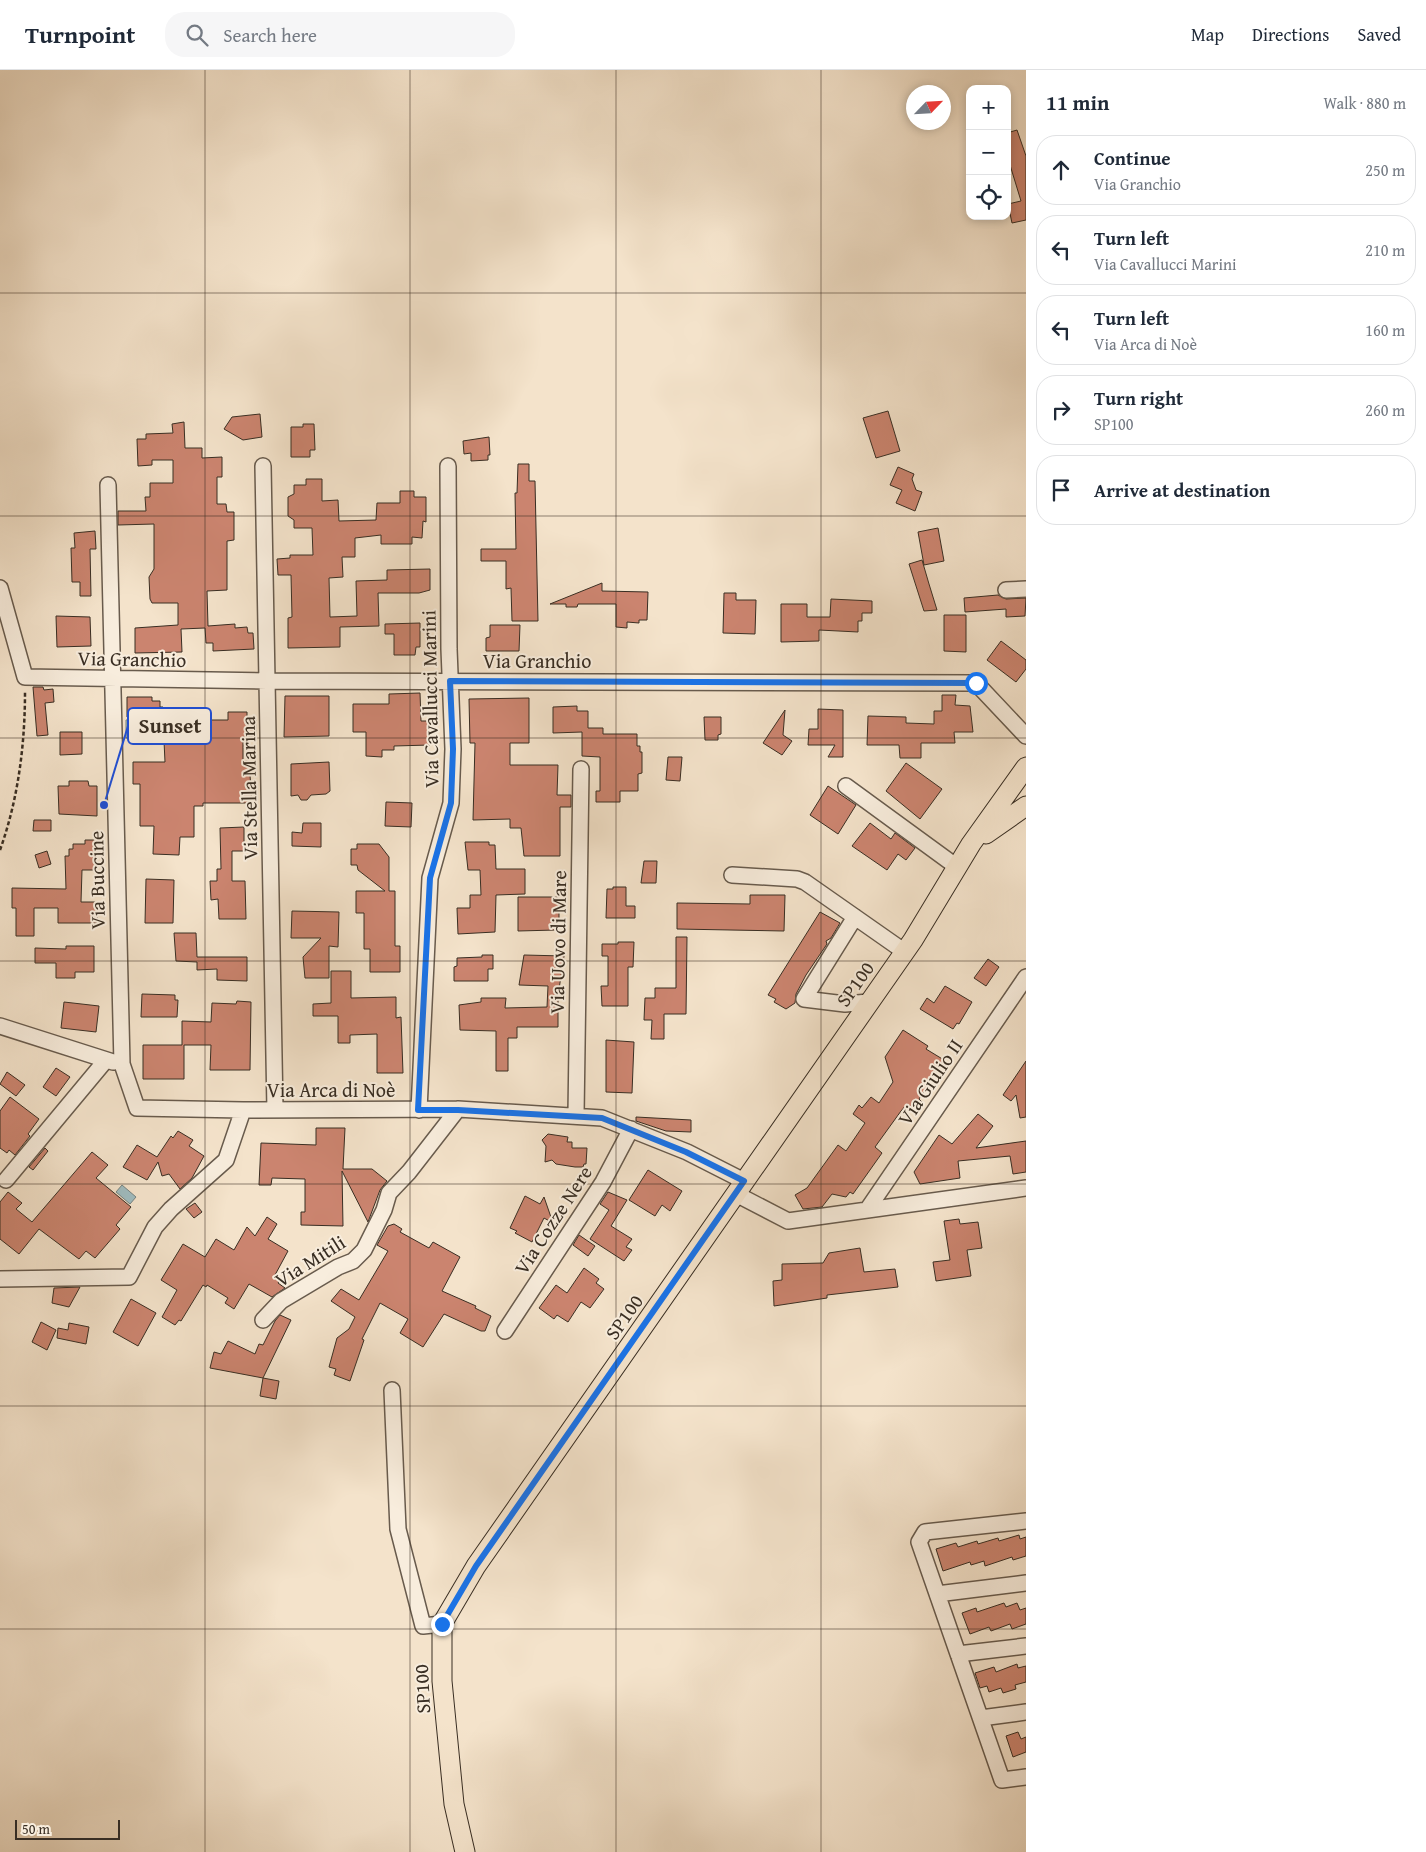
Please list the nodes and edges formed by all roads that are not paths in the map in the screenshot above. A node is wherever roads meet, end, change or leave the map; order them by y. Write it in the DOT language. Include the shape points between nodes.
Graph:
graph roads {
  1 [pos="264,466"];
  2 [pos="448,466"];
  3 [pos="108,484"];
  4 [pos="0,588"];
  5 [pos="1026,589"];
  6 [pos="1006,590"];
  7 [pos="113,680"];
  8 [pos="267,681"];
  9 [pos="450,681"];
  10 [pos="1026,736"];
  11 [pos="1026,767"];
  12 [pos="580,769"];
  13 [pos="846,786"];
  14 [pos="1026,806"];
  15 [pos="971,844"];
  16 [pos="957,867"];
  17 [pos="732,875"];
  18 [pos="855,917"];
  19 [pos="905,952"];
  20 [pos="1026,977"];
  21 [pos="869,1002"];
  22 [pos="0,1026"];
  23 [pos="106,1060"];
  24 [pos="122,1064"];
  25 [pos="243,1110"];
  26 [pos="275,1110"];
  27 [pos="418,1110"];
  28 [pos="458,1110"];
  29 [pos="576,1115"];
  30 [pos="631,1129"];
  31 [pos="6,1180"];
  32 [pos="740,1188"];
  33 [pos="1026,1188"];
  34 [pos="867,1210"];
  35 [pos="0,1279"];
  36 [pos="263,1320"];
  37 [pos="505,1331"];
  38 [pos="392,1390"];
  39 [pos="1026,1521"];
  40 [pos="1026,1584"];
  41 [pos="937,1594"];
  42 [pos="442,1624"];
  43 [pos="1026,1646"];
  44 [pos="958,1654"];
  45 [pos="1026,1712"];
  46 [pos="981,1718"];
  47 [pos="1026,1777"];
  48 [pos="465,1852"];
  1 -- 8 [label="street, Via Stella Marina"];
  2 -- 9 [label="street, Via Cavallucci Marini"];
  3 -- 7 [label="street, Via Buccine"];
  4 -- 7 [label="street, Via Granchio" via="25,677"];
  5 -- 6 [label="street"];
  7 -- 8 [label="street, Via Granchio"];
  7 -- 24 [label="street, Via Buccine"];
  8 -- 9 [label="street, Via Granchio"];
  8 -- 26 [label="street, Via Stella Marina"];
  9 -- 10 [label="street, Via Granchio" via="976,683"];
  9 -- 27 [label="street, Via Cavallucci Marini" via="451,803 430,878"];
  11 -- 15 [label="main road, SP100"];
  12 -- 29 [label="street, Via Uovo di Mare"];
  13 -- 16 [label="street"];
  14 -- 15 [label="main road"];
  15 -- 16 [label="main road, SP100 / SP100"];
  16 -- 19 [label="main road, SP100 / SP100"];
  17 -- 18 [label="street" via="797,879"];
  18 -- 19 [label="street"];
  18 -- 21 [label="street" via="804,999 845,1004"];
  19 -- 21 [label="main road, SP100 / SP100"];
  20 -- 34 [label="street, Via Giulio II"];
  21 -- 32 [label="main road, SP100 / SP100"];
  22 -- 23 [label="street"];
  23 -- 24 [label="street"];
  23 -- 31 [label="street"];
  24 -- 25 [label="street, Via Arca di Noè" via="137,1108"];
  25 -- 26 [label="street, Via Arca di Noè"];
  25 -- 35 [label="street" via="226,1160 155,1227 128,1277"];
  26 -- 27 [label="street, Via Arca di Noè"];
  27 -- 28 [label="street, Via Arca di Noè"];
  28 -- 29 [label="street, Via Arca di Noè"];
  28 -- 36 [label="street, Via Mitili" via="389,1193 364,1250 353,1261 282,1301"];
  29 -- 30 [label="street, Via Arca di Noè" via="602,1118"];
  30 -- 32 [label="street, Via Arca di Noè" via="686,1152"];
  30 -- 37 [label="street, Via Cozze Nere" via="603,1182"];
  32 -- 34 [label="street" via="788,1221"];
  32 -- 42 [label="main road, SP100 / SP100" via="476,1566"];
  33 -- 34 [label="street"];
  38 -- 42 [label="street" via="398,1529 423,1626"];
  39 -- 41 [label="street" via="925,1532 919,1542"];
  40 -- 41 [label="street"];
  41 -- 44 [label="street"];
  42 -- 48 [label="main road, SP100 / SP100" via="442,1681 453,1794"];
  43 -- 44 [label="street"];
  44 -- 46 [label="street"];
  45 -- 46 [label="street"];
  46 -- 47 [label="street" via="1002,1780"];
}
